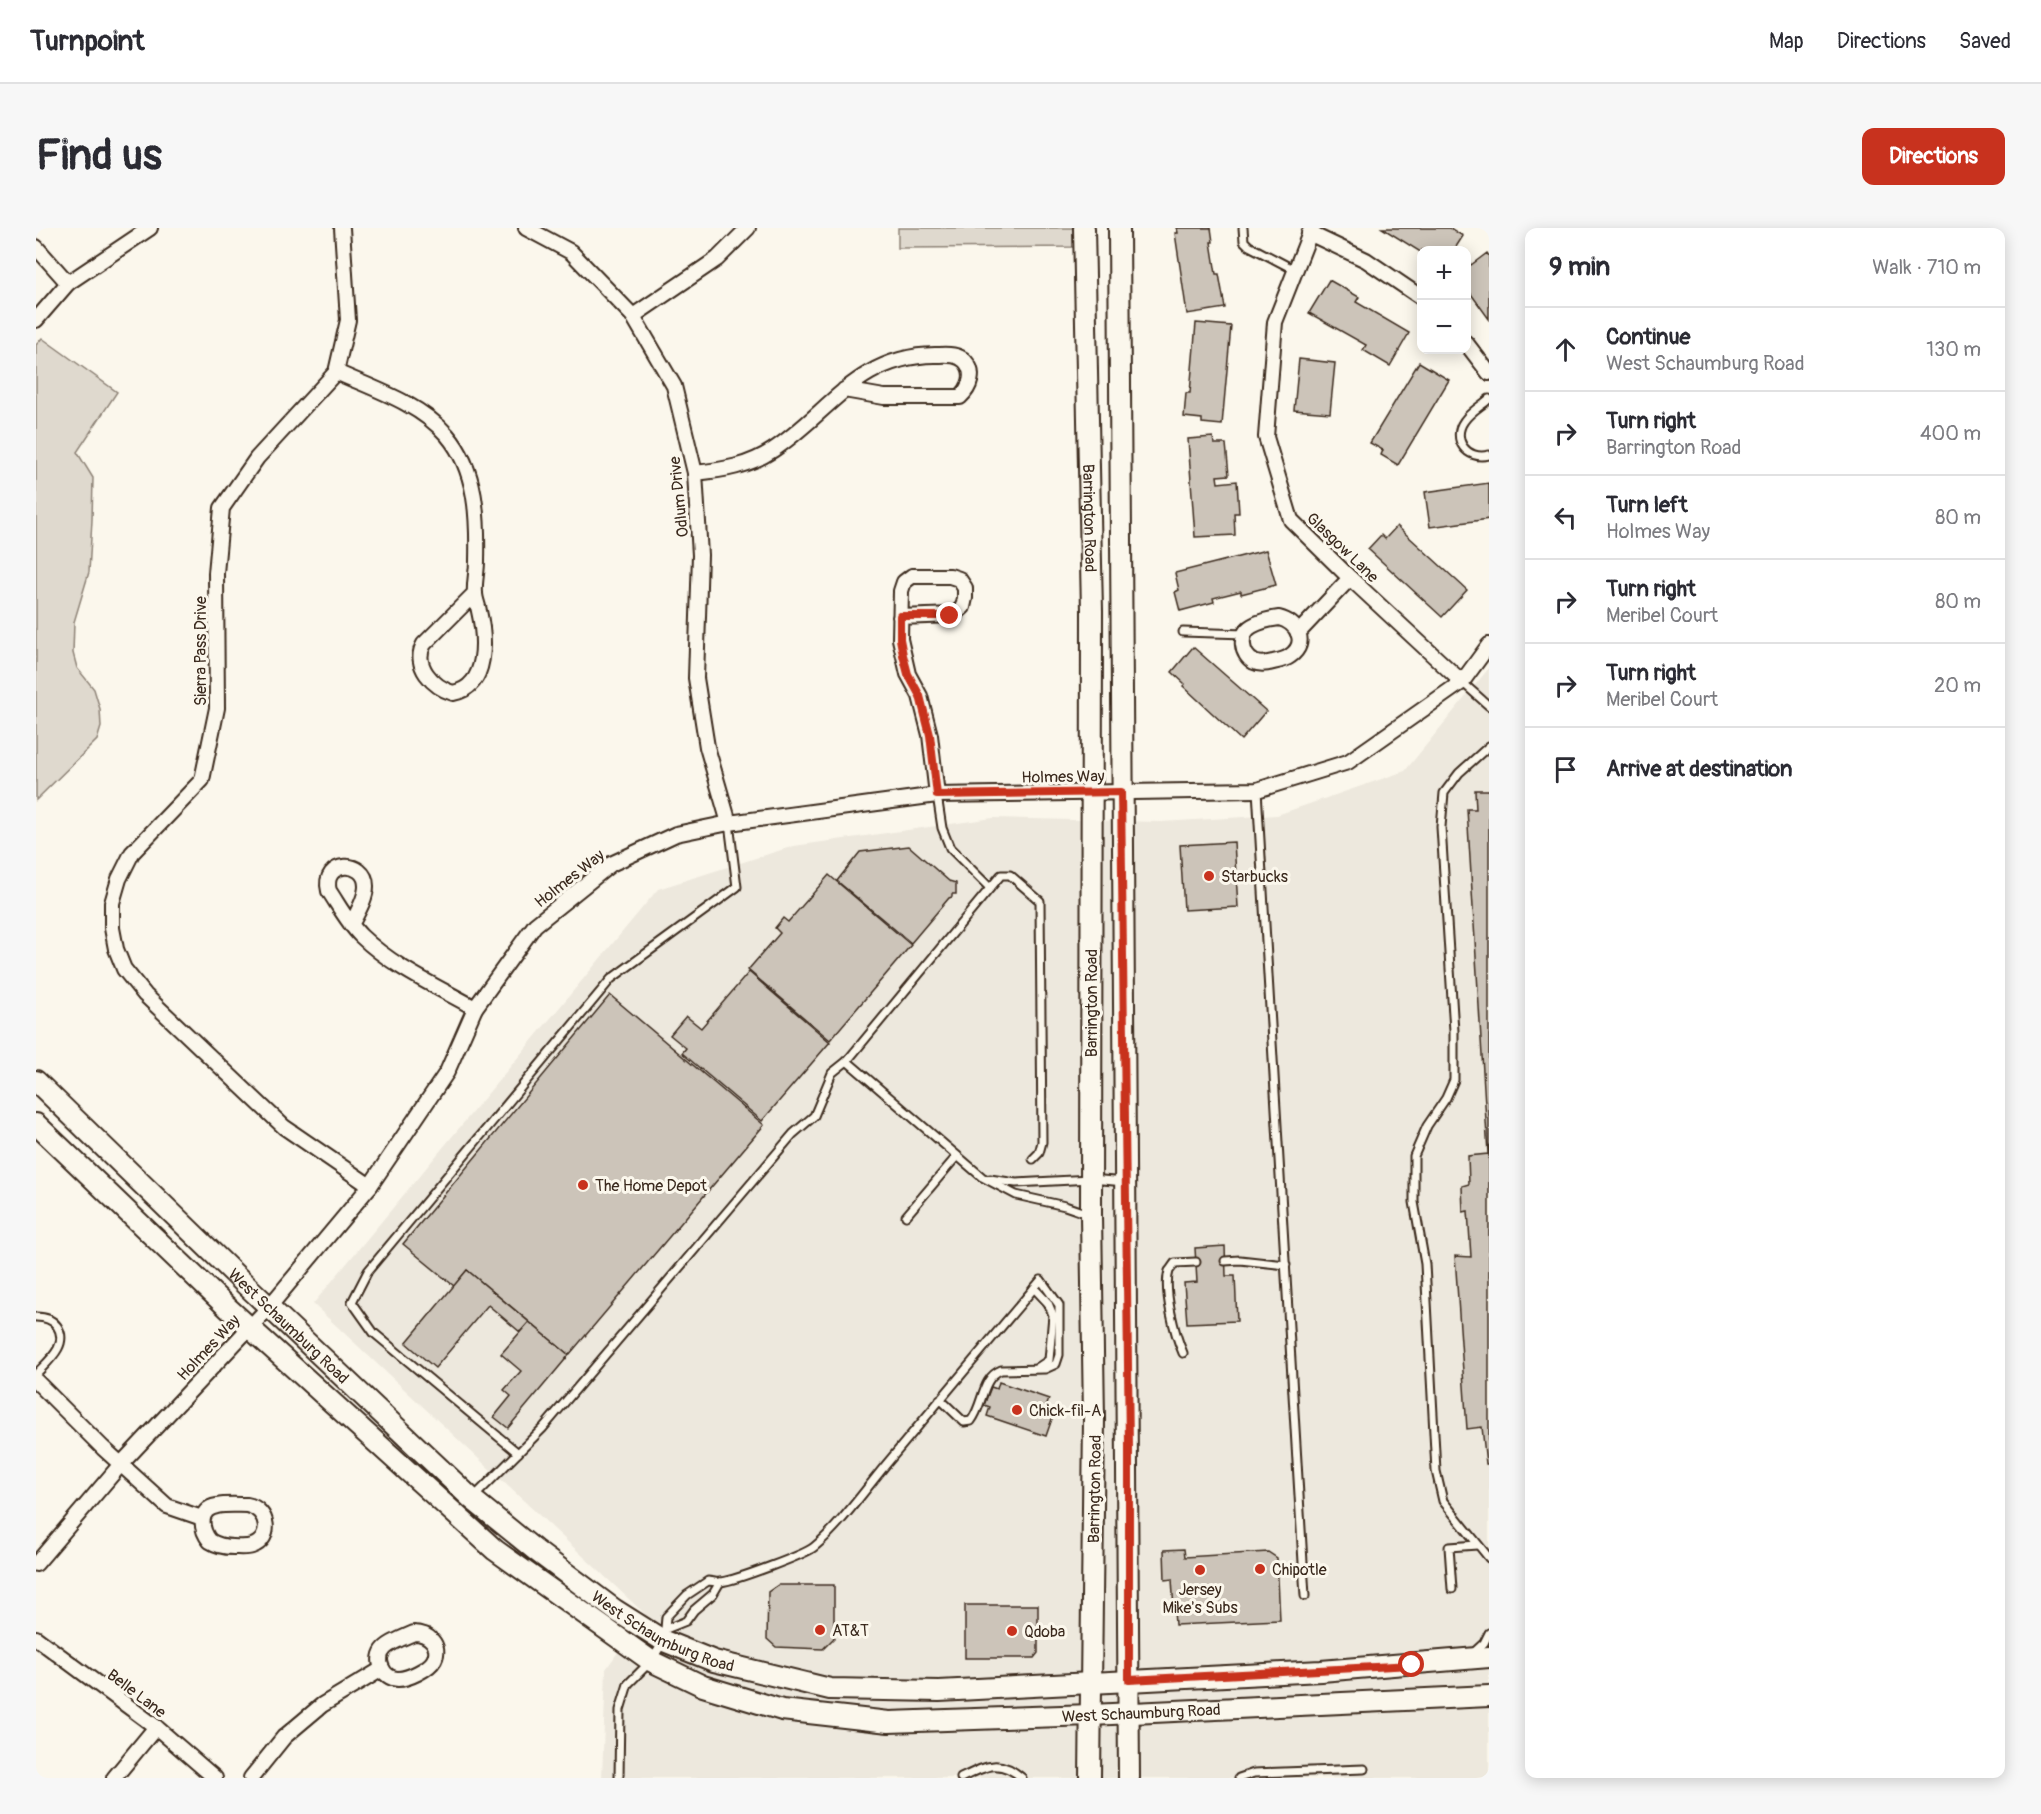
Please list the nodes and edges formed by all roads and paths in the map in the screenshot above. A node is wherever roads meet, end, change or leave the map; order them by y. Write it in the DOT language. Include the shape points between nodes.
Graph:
graph roads {
  1 [pos="150,228"];
  2 [pos="342,228"];
  3 [pos="526,228"];
  4 [pos="748,228"];
  5 [pos="1084,228"];
  6 [pos="1119,228"];
  7 [pos="1243,228"];
  8 [pos="1307,230"];
  9 [pos="36,247"];
  10 [pos="1295,270"];
  11 [pos="68,283"];
  12 [pos="1417,295"];
  13 [pos="633,316"];
  14 [pos="36,320"];
  15 [pos="1471,349"];
  16 [pos="336,372"];
  17 [pos="1489,373"];
  18 [pos="844,390"];
  19 [pos="1489,399"];
  20 [pos="1489,455"];
  21 [pos="695,473"];
  22 [pos="1350,578"];
  23 [pos="475,592"];
  24 [pos="900,616"];
  25 [pos="1183,632"];
  26 [pos="1298,633"];
  27 [pos="1245,634"];
  28 [pos="1489,645"];
  29 [pos="1462,682"];
  30 [pos="1489,706"];
  31 [pos="1489,746"];
  32 [pos="1257,790"];
  33 [pos="1090,792"];
  34 [pos="1121,792"];
  35 [pos="937,795"];
  36 [pos="729,823"];
  37 [pos="990,888"];
  38 [pos="351,926"];
  39 [pos="475,1008"];
  40 [pos="847,1061"];
  41 [pos="36,1081"];
  42 [pos="36,1124"];
  43 [pos="957,1156"];
  44 [pos="1033,1159"];
  45 [pos="981,1177"];
  46 [pos="1091,1179"];
  47 [pos="1126,1182"];
  48 [pos="370,1186"];
  49 [pos="1091,1215"];
  50 [pos="906,1216"];
  51 [pos="1225,1261"];
  52 [pos="1196,1262"];
  53 [pos="1286,1265"];
  54 [pos="1034,1288"];
  55 [pos="269,1307"];
  56 [pos="36,1317"];
  57 [pos="250,1327"];
  58 [pos="1183,1353"];
  59 [pos="1035,1369"];
  60 [pos="36,1374"];
  61 [pos="36,1381"];
  62 [pos="940,1400"];
  63 [pos="518,1453"];
  64 [pos="121,1464"];
  65 [pos="472,1499"];
  66 [pos="202,1518"];
  67 [pos="1477,1545"];
  68 [pos="1489,1558"];
  69 [pos="36,1564"];
  70 [pos="720,1582"];
  71 [pos="1452,1589"];
  72 [pos="1305,1596"];
  73 [pos="1489,1634"];
  74 [pos="665,1635"];
  75 [pos="36,1638"];
  76 [pos="1489,1657"];
  77 [pos="1468,1658"];
  78 [pos="651,1661"];
  79 [pos="382,1669"];
  80 [pos="1129,1680"];
  81 [pos="1092,1682"];
  82 [pos="1489,1696"];
  83 [pos="1129,1713"];
  84 [pos="1091,1715"];
  85 [pos="156,1727"];
  86 [pos="1364,1769"];
  87 [pos="114,1778"];
  88 [pos="215,1778"];
  89 [pos="250,1778"];
  90 [pos="619,1778"];
  91 [pos="961,1778"];
  92 [pos="1022,1778"];
  93 [pos="1090,1778"];
  94 [pos="1129,1778"];
  95 [pos="1239,1778"];
  1 -- 11 [label="street"];
  2 -- 16 [label="street, Sierra Pass Drive" via="348,320"];
  3 -- 13 [label="street, Odlum Drive" via="571,252"];
  4 -- 13 [label="street" via="717,259"];
  5 -- 33 [label="main road, Barrington Road" via="1092,611"];
  6 -- 34 [label="main road, Barrington Road"];
  7 -- 10 [label="lane" via="1244,241 1250,246"];
  8 -- 10 [label="street, Glasgow Lane"];
  8 -- 12 [label="street" via="1366,260"];
  9 -- 11 [label="street"];
  10 -- 22 [label="street, Glasgow Lane" via="1275,322 1266,437 1291,520"];
  11 -- 14 [label="street"];
  13 -- 21 [label="street, Odlum Drive" via="674,386"];
  15 -- 17 [label="street"];
  16 -- 23 [label="street" via="413,407 447,435 467,468 474,498"];
  16 -- 48 [label="street, Sierra Pass Drive" via="257,458 222,508 216,573 218,708 202,780 132,853 112,903 112,928 124,969 145,994 284,1127"];
  18 -- 18 [label="street" via="884,397 960,397 970,385 971,374 960,357 916,355 871,371"];
  18 -- 21 [label="street" via="794,434 752,462"];
  19 -- 20 [label="lane" via="1463,422 1460,430 1465,451 1475,456"];
  21 -- 36 [label="street, Odlum Drive" via="700,555 696,678 707,747"];
  22 -- 26 [label="street"];
  22 -- 29 [label="street, Glasgow Lane"];
  23 -- 23 [label="street" via="424,644 419,655 422,669 440,687 453,693 472,683 483,661"];
  24 -- 24 [label="street" via="954,615 964,603 965,588 959,579 950,576 908,578 901,591"];
  24 -- 35 [label="street" via="903,655 930,735"];
  25 -- 27 [label="lane"];
  26 -- 27 [label="street" via="1292,623 1279,618 1251,626"];
  26 -- 27 [label="street" via="1299,642 1293,654 1267,664 1248,657 1243,645"];
  28 -- 29 [label="street, Holmes Way"];
  29 -- 30 [label="lane"];
  29 -- 32 [label="street, Holmes Way" via="1348,762"];
  31 -- 67 [label="lane" via="1444,793 1440,827 1454,1080 1414,1156 1414,1202 1425,1264 1436,1471 1443,1501"];
  32 -- 34 [label="street, Holmes Way"];
  32 -- 53 [label="lane"];
  33 -- 34 [label="street, Holmes Way"];
  33 -- 35 [label="street, Holmes Way"];
  33 -- 46 [label="main road, Barrington Road"];
  34 -- 47 [label="main road, Barrington Road"];
  35 -- 36 [label="street, Holmes Way"];
  35 -- 37 [label="lane" via="942,828 950,848"];
  36 -- 39 [label="street, Holmes Way" via="676,834 610,864 535,925"];
  36 -- 63 [label="lane" via="737,887 611,979 368,1271 352,1302 374,1333"];
  37 -- 40 [label="lane"];
  37 -- 44 [label="lane" via="1001,875 1010,875 1040,902 1041,1142"];
  38 -- 39 [label="street" via="397,964"];
  39 -- 48 [label="street, Holmes Way" via="447,1072"];
  40 -- 43 [label="lane"];
  40 -- 63 [label="lane" via="832,1073 814,1116 793,1134"];
  41 -- 55 [label="main road, West Schaumburg Road"];
  42 -- 57 [label="main road, West Schaumburg Road"];
  43 -- 45 [label="lane"];
  43 -- 50 [label="lane"];
  45 -- 46 [label="lane" via="1016,1183"];
  45 -- 49 [label="lane" via="1016,1194"];
  46 -- 47 [label="lane"];
  46 -- 49 [label="main road, Barrington Road"];
  47 -- 80 [label="main road, Barrington Road"];
  48 -- 55 [label="street, Holmes Way"];
  49 -- 81 [label="main road, Barrington Road"];
  51 -- 53 [label="lane"];
  52 -- 58 [label="lane" via="1175,1263 1169,1271 1172,1322"];
  53 -- 72 [label="lane"];
  54 -- 59 [label="lane" via="1053,1315 1049,1360"];
  54 -- 59 [label="lane" via="1041,1280 1059,1305 1056,1364"];
  54 -- 62 [label="lane"];
  55 -- 57 [label="street, Holmes Way"];
  55 -- 65 [label="main road, West Schaumburg Road"];
  56 -- 60 [label="lane" via="53,1322 61,1342"];
  57 -- 64 [label="street, Holmes Way"];
  57 -- 78 [label="main road, West Schaumburg Road" via="495,1550"];
  59 -- 62 [label="lane" via="995,1372 971,1420 964,1422"];
  61 -- 64 [label="street"];
  62 -- 70 [label="lane" via="812,1548"];
  63 -- 65 [label="lane"];
  64 -- 66 [label="street" via="167,1506"];
  64 -- 69 [label="street, Holmes Way"];
  65 -- 74 [label="main road, West Schaumburg Road" via="615,1610"];
  66 -- 66 [label="street" via="207,1538 215,1545 254,1546 264,1534 264,1515 251,1506 216,1506"];
  67 -- 68 [label="lane"];
  67 -- 71 [label="lane" via="1449,1547"];
  70 -- 74 [label="lane" via="686,1621"];
  70 -- 74 [label="lane" via="708,1581 687,1595 666,1617"];
  73 -- 77 [label="lane"];
  74 -- 78 [label="lane"];
  74 -- 81 [label="main road, West Schaumburg Road" via="714,1661 830,1689 939,1691"];
  75 -- 85 [label="street, Belle Lane"];
  76 -- 77 [label="main road, West Schaumburg Road"];
  77 -- 80 [label="main road, West Schaumburg Road" via="1412,1665"];
  78 -- 84 [label="main road, West Schaumburg Road" via="703,1686 782,1710 890,1722"];
  78 -- 90 [label="lane" via="628,1684 620,1710"];
  79 -- 89 [label="street" via="322,1705 284,1737"];
  80 -- 81 [label="main road, West Schaumburg Road"];
  80 -- 83 [label="main road, Barrington Road"];
  81 -- 84 [label="main road, Barrington Road"];
  82 -- 83 [label="main road, West Schaumburg Road"];
  83 -- 84 [label="main road, West Schaumburg Road"];
  83 -- 94 [label="main road, Barrington Road"];
  84 -- 93 [label="main road, Barrington Road"];
  85 -- 87 [label="street"];
  85 -- 88 [label="street, Belle Lane"];
  86 -- 95 [label="lane" via="1254,1773"];
  91 -- 92 [label="lane" via="992,1765 1004,1766"];
}
